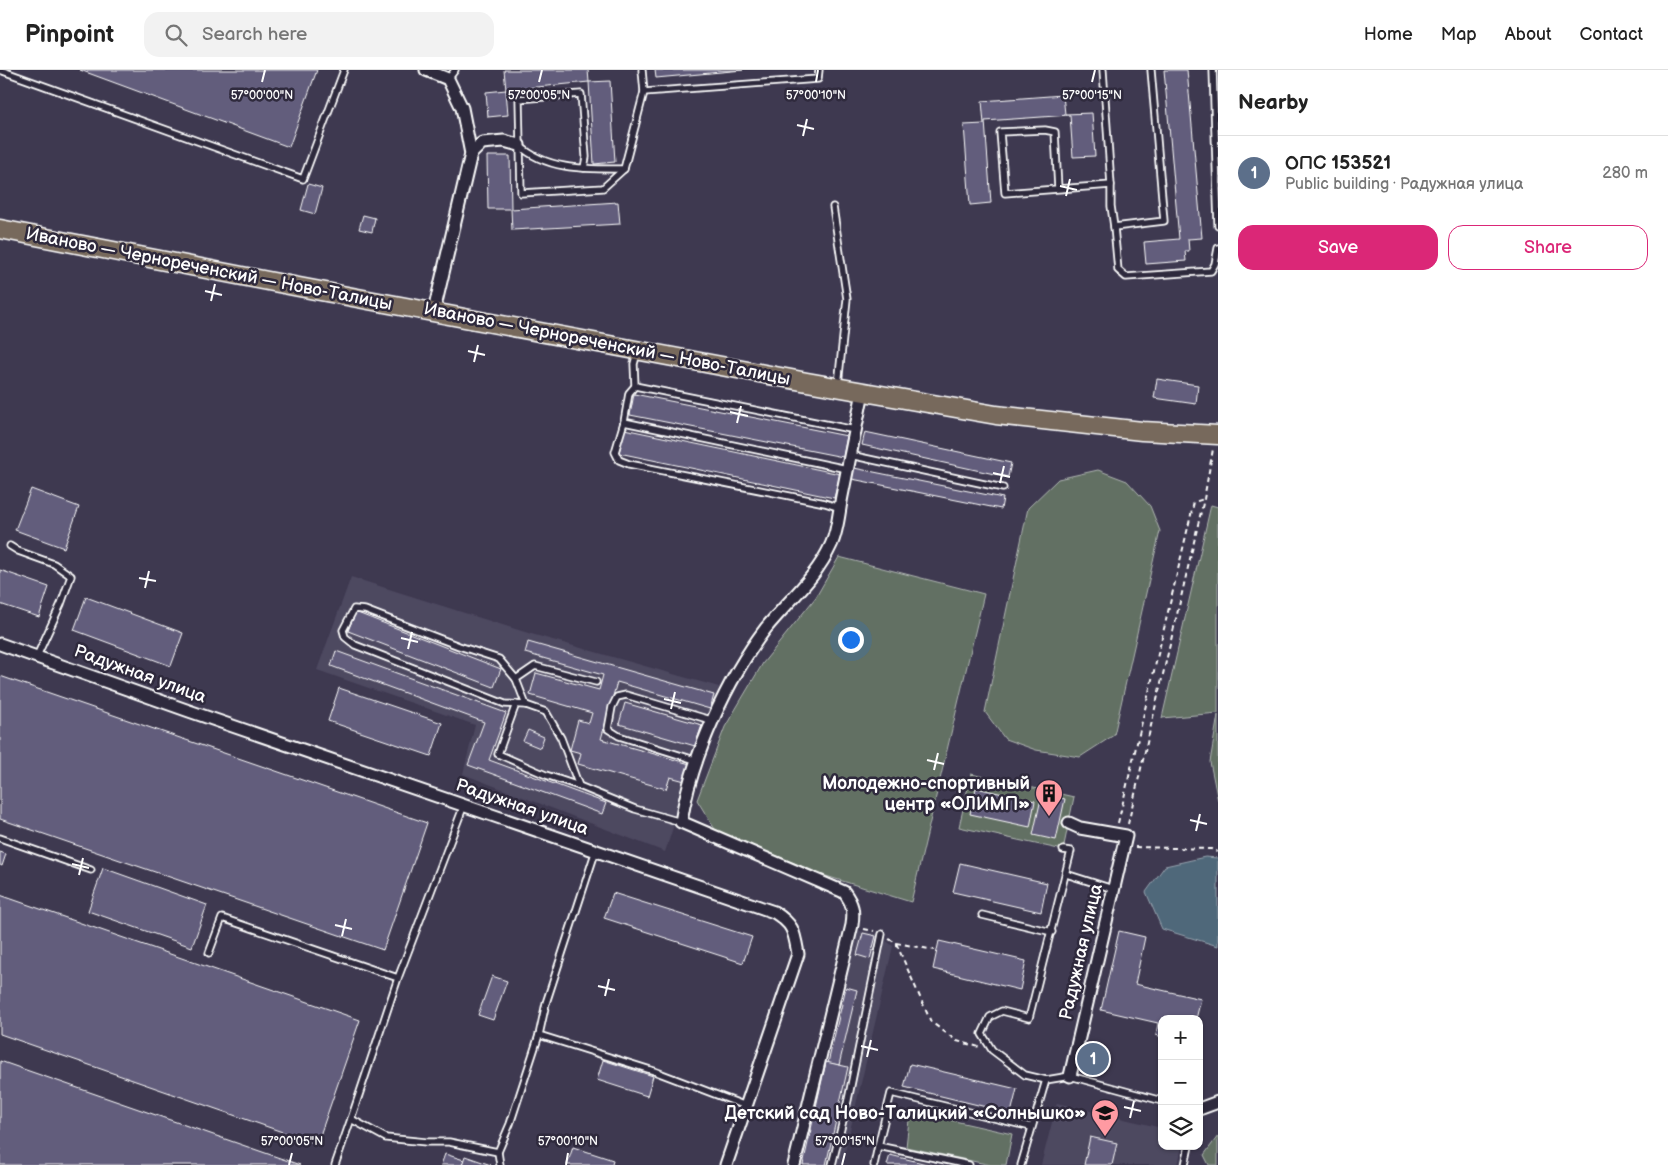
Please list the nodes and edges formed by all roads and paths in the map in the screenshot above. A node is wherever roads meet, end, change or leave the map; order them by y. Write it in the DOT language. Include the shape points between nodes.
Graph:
graph roads {
  1 [pos="0,70"];
  2 [pos="344,70"];
  3 [pos="426,70"];
  4 [pos="642,70"];
  5 [pos="818,70"];
  6 [pos="1103,70"];
  7 [pos="1151,70"];
  8 [pos="1214,70"];
  9 [pos="452,75"];
  10 [pos="644,92"];
  11 [pos="519,145"];
  12 [pos="471,154"];
  13 [pos="584,168"];
  14 [pos="624,169"];
  15 [pos="1110,184"];
  16 [pos="1058,188"];
  17 [pos="833,207"];
  18 [pos="1218,226"];
  19 [pos="1114,227"];
  20 [pos="0,229"];
  21 [pos="1218,248"];
  22 [pos="434,311"];
  23 [pos="638,350"];
  24 [pos="635,386"];
  25 [pos="838,387"];
  26 [pos="863,392"];
  27 [pos="624,422"];
  28 [pos="855,430"];
  29 [pos="1217,435"];
  30 [pos="850,455"];
  31 [pos="847,469"];
  32 [pos="1003,488"];
  33 [pos="1204,499"];
  34 [pos="840,508"];
  35 [pos="10,546"];
  36 [pos="0,644"];
  37 [pos="37,656"];
  38 [pos="516,679"];
  39 [pos="596,682"];
  40 [pos="516,704"];
  41 [pos="526,705"];
  42 [pos="714,721"];
  43 [pos="698,760"];
  44 [pos="579,786"];
  45 [pos="464,805"];
  46 [pos="681,822"];
  47 [pos="1069,823"];
  48 [pos="1126,836"];
  49 [pos="0,838"];
  50 [pos="1135,847"];
  51 [pos="596,850"];
  52 [pos="1062,850"];
  53 [pos="1218,852"];
  54 [pos="91,870"];
  55 [pos="1066,874"];
  56 [pos="1113,889"];
  57 [pos="982,915"];
  58 [pos="852,925"];
  59 [pos="1052,932"];
  60 [pos="882,934"];
  61 [pos="896,944"];
  62 [pos="935,950"];
  63 [pos="209,953"];
  64 [pos="398,978"];
  65 [pos="539,1035"];
  66 [pos="992,1050"];
  67 [pos="1070,1076"];
  68 [pos="1046,1080"];
  69 [pos="1158,1100"];
  70 [pos="1218,1102"];
  71 [pos="746,1106"];
  72 [pos="1203,1108"];
  73 [pos="351,1119"];
  74 [pos="1031,1127"];
  75 [pos="878,1146"];
  76 [pos="1188,1150"];
  77 [pos="498,1152"];
  78 [pos="335,1165"];
  79 [pos="500,1165"];
  80 [pos="726,1165"];
  81 [pos="794,1165"];
  82 [pos="832,1165"];
  83 [pos="874,1165"];
  84 [pos="969,1165"];
  85 [pos="1021,1165"];
  86 [pos="1185,1165"];
  1 -- 2 [label="lane" via="303,179"];
  3 -- 9 [label="street"];
  4 -- 10 [label="lane"];
  5 -- 10 [label="lane" via="818,79"];
  6 -- 15 [label="lane"];
  7 -- 19 [label="lane" via="1164,221"];
  8 -- 18 [label="lane"];
  9 -- 12 [label="street"];
  10 -- 14 [label="lane"];
  11 -- 12 [label="street" via="504,141 482,143"];
  11 -- 13 [label="lane" via="530,155"];
  11 -- 13 [label="lane" via="518,99 581,94"];
  11 -- 14 [label="lane" via="521,193 603,188"];
  12 -- 22 [label="street"];
  13 -- 14 [label="lane"];
  15 -- 16 [label="lane"];
  15 -- 19 [label="lane"];
  16 -- 16 [label="lane" via="1055,132 1000,132 1005,192"];
  17 -- 25 [label="lane" via="847,300"];
  19 -- 21 [label="lane" via="1118,270 1126,277 1211,271 1216,264"];
  20 -- 22 [label="main road, Иваново — Чернореченский — Ново-Талицы"];
  22 -- 23 [label="main road, Иваново — Чернореченский — Ново-Талицы"];
  23 -- 24 [label="lane" via="634,364"];
  23 -- 25 [label="main road, Иваново — Чернореченский — Ново-Талицы"];
  24 -- 27 [label="lane" via="629,393"];
  24 -- 28 [label="lane"];
  25 -- 26 [label="main road, Иваново — Чернореченский — Ново-Талицы"];
  26 -- 28 [label="street"];
  26 -- 29 [label="main road, Иваново — Чернореченский — Ново-Талицы" via="996,415 1142,431"];
  27 -- 31 [label="lane"];
  27 -- 34 [label="lane" via="615,452 619,460 629,464"];
  28 -- 30 [label="street"];
  29 -- 33 [label="path"];
  30 -- 31 [label="street"];
  30 -- 32 [label="lane"];
  31 -- 34 [label="street"];
  33 -- 48 [label="path"];
  33 -- 48 [label="path" via="1194,502 1118,823"];
  34 -- 42 [label="street" via="833,542 820,566 766,628 745,659"];
  35 -- 37 [label="lane" via="54,564 71,576"];
  36 -- 37 [label="street, Радужная улица"];
  37 -- 45 [label="street, Радужная улица"];
  38 -- 39 [label="lane" via="535,666"];
  38 -- 40 [label="lane" via="500,659 365,610 354,608 343,630 345,637 355,645 505,704"];
  38 -- 41 [label="lane"];
  40 -- 41 [label="lane"];
  40 -- 44 [label="lane" via="498,754"];
  41 -- 44 [label="lane" via="546,712 561,738"];
  42 -- 43 [label="street"];
  42 -- 43 [label="lane" via="626,694 617,697 612,707 608,729 619,736"];
  43 -- 46 [label="street"];
  44 -- 46 [label="lane" via="635,809"];
  45 -- 51 [label="street, Радужная улица"];
  45 -- 64 [label="lane"];
  46 -- 58 [label="street" via="844,892 854,910"];
  47 -- 48 [label="street"];
  48 -- 56 [label="street, Радужная улица"];
  49 -- 54 [label="lane"];
  50 -- 53 [label="path" via="1211,849"];
  51 -- 65 [label="lane" via="546,1003"];
  51 -- 71 [label="street, Радужная улица" via="774,912 788,921 798,954"];
  52 -- 55 [label="lane" via="1071,852"];
  55 -- 56 [label="lane"];
  55 -- 59 [label="lane"];
  56 -- 67 [label="street, Радужная улица"];
  57 -- 59 [label="lane"];
  58 -- 60 [label="path"];
  58 -- 81 [label="street"];
  59 -- 66 [label="lane" via="1029,1018 1002,1011 990,1017 982,1034"];
  60 -- 61 [label="path"];
  60 -- 82 [label="lane"];
  61 -- 62 [label="path"];
  61 -- 66 [label="path" via="930,1022 957,1041"];
  63 -- 64 [label="lane" via="222,918"];
  64 -- 73 [label="lane"];
  65 -- 71 [label="lane" via="654,1071"];
  65 -- 77 [label="lane"];
  66 -- 68 [label="lane" via="1025,1075"];
  67 -- 68 [label="lane"];
  67 -- 69 [label="lane"];
  68 -- 74 [label="lane"];
  70 -- 72 [label="street"];
  71 -- 80 [label="street, Радужная улица"];
  73 -- 77 [label="lane" via="386,1138 449,1142"];
  73 -- 78 [label="lane"];
  74 -- 75 [label="lane" via="891,1093"];
  74 -- 85 [label="lane"];
  75 -- 83 [label="lane"];
  75 -- 84 [label="lane"];
  76 -- 86 [label="lane"];
  77 -- 79 [label="lane"];
}
